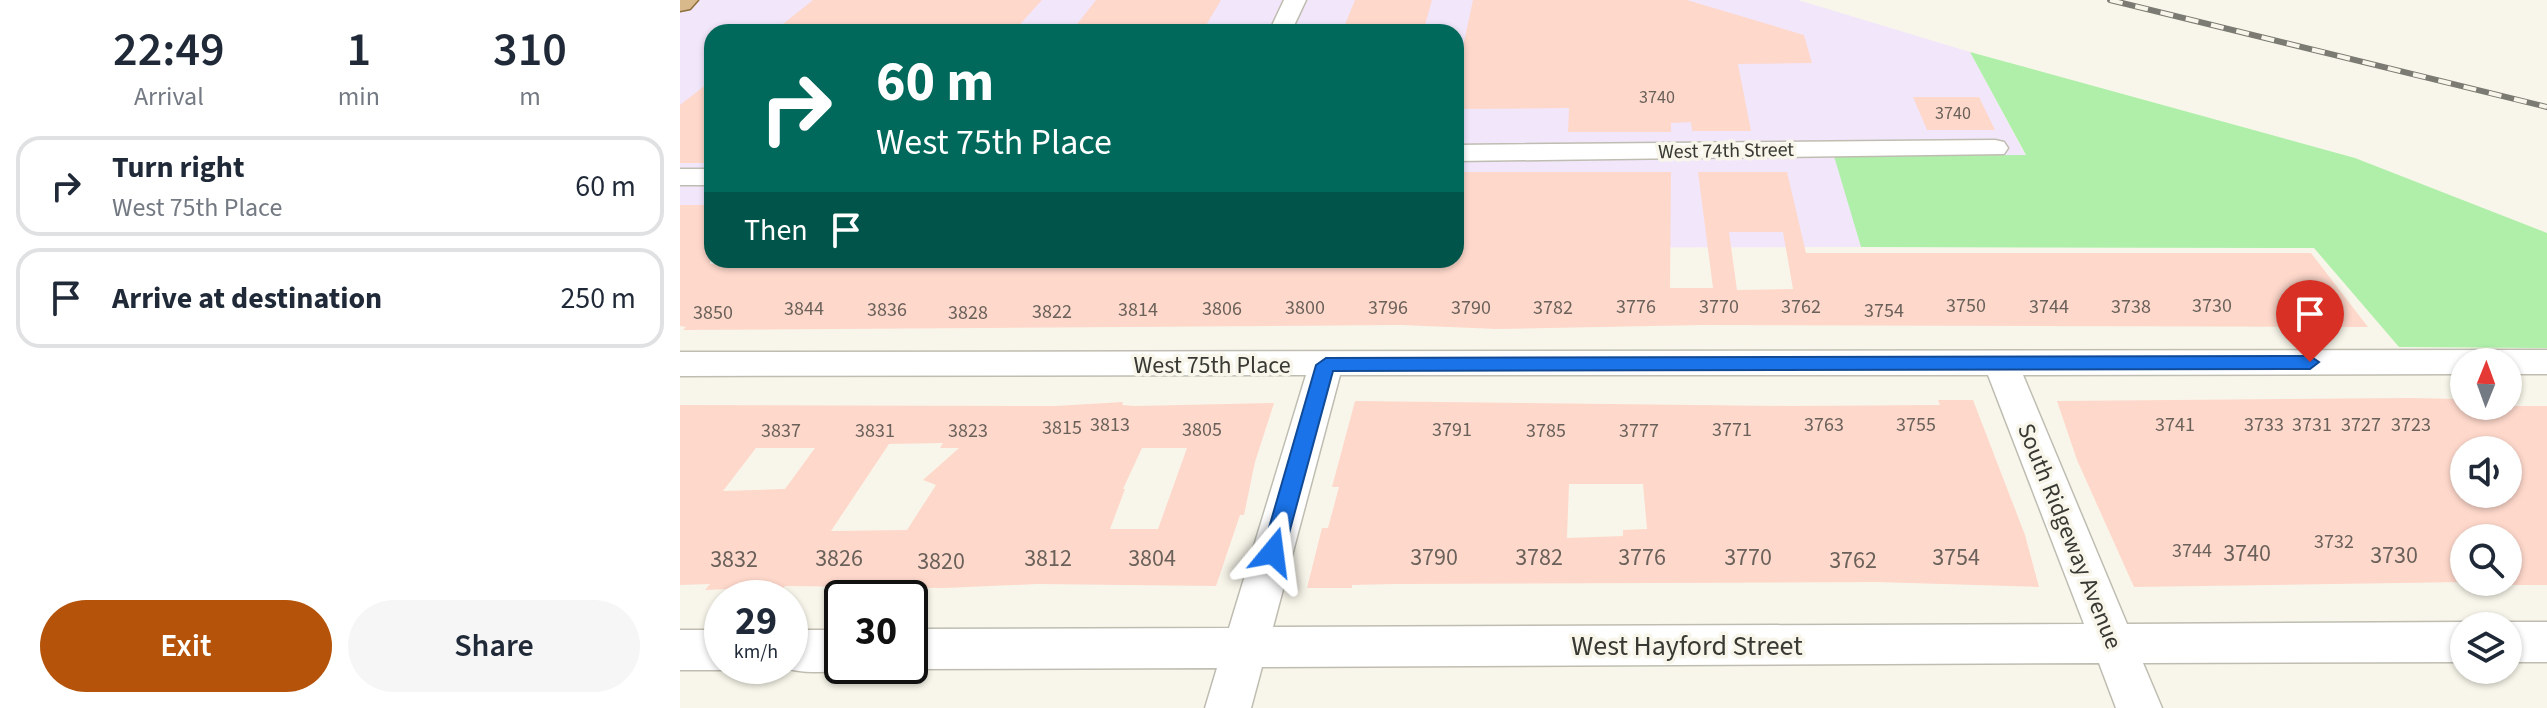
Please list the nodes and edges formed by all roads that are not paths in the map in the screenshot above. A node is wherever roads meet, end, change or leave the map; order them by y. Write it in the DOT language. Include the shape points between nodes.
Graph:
graph roads {
  1 [pos="1295,0"];
  2 [pos="1284,24"];
  3 [pos="1995,148"];
  4 [pos="1464,153"];
  5 [pos="680,177"];
  6 [pos="704,177"];
  7 [pos="2450,362"];
  8 [pos="2522,362"];
  9 [pos="2547,362"];
  10 [pos="2001,363"];
  11 [pos="680,364"];
  12 [pos="1326,365"];
  13 [pos="2450,642"];
  14 [pos="2522,642"];
  15 [pos="2547,642"];
  16 [pos="2113,643"];
  17 [pos="1245,647"];
  18 [pos="928,649"];
  19 [pos="680,650"];
  20 [pos="704,650"];
  21 [pos="1228,708"];
  22 [pos="2139,708"];
  1 -- 2 [label="street"];
  3 -- 4 [label="street, West 74th Street"];
  5 -- 6 [label="street"];
  7 -- 10 [label="street, West 75th Place"];
  8 -- 9 [label="street"];
  10 -- 12 [label="street, West 75th Place"];
  10 -- 16 [label="street, South Ridgeway Avenue"];
  11 -- 12 [label="street, West 75th Place"];
  12 -- 17 [label="street"];
  13 -- 16 [label="street, West Hayford Street"];
  14 -- 15 [label="street"];
  16 -- 17 [label="street, West Hayford Street"];
  16 -- 22 [label="street, South Ridgeway Avenue"];
  17 -- 18 [label="street, West Hayford Street"];
  17 -- 21 [label="street"];
  19 -- 20 [label="street"];
}
